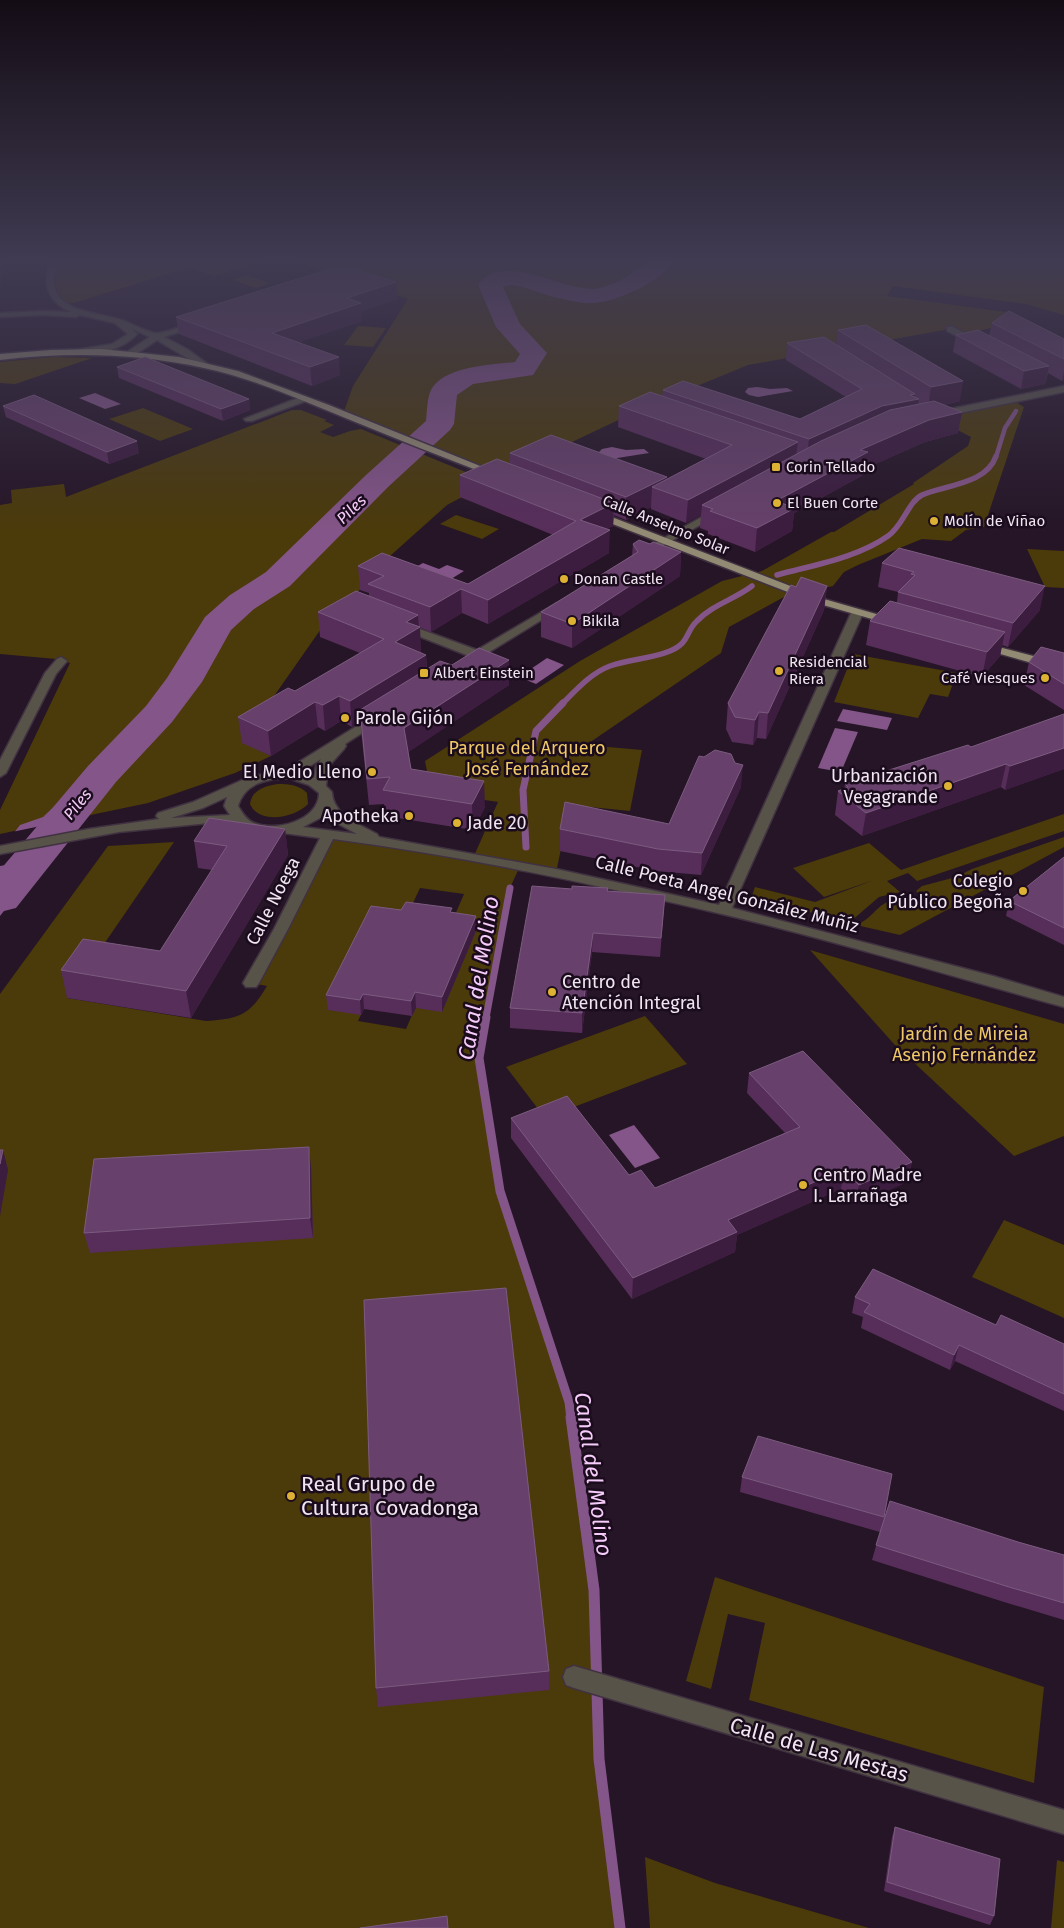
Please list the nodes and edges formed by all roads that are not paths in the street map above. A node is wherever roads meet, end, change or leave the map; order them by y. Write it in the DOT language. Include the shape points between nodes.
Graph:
graph roads {
  1 [pos="78,352"];
  2 [pos="133,352"];
  3 [pos="187,352"];
  4 [pos="130,354"];
  5 [pos="0,356"];
  6 [pos="205,365"];
  7 [pos="1054,383"];
  8 [pos="1064,388"];
  9 [pos="303,399"];
  10 [pos="931,416"];
  11 [pos="249,419"];
  12 [pos="509,479"];
  13 [pos="724,508"];
  14 [pos="590,511"];
  15 [pos="664,541"];
  16 [pos="636,557"];
  17 [pos="569,599"];
  18 [pos="857,612"];
  19 [pos="388,621"];
  20 [pos="902,625"];
  21 [pos="975,644"];
  22 [pos="478,655"];
  23 [pos="61,661"];
  24 [pos="1064,668"];
  25 [pos="454,670"];
  26 [pos="391,708"];
  27 [pos="352,733"];
  28 [pos="0,772"];
  29 [pos="289,774"];
  30 [pos="244,785"];
  31 [pos="320,785"];
  32 [pos="326,802"];
  33 [pos="240,818"];
  34 [pos="135,825"];
  35 [pos="284,829"];
  36 [pos="328,835"];
  37 [pos="378,840"];
  38 [pos="0,850"];
  39 [pos="724,910"];
  40 [pos="251,983"];
  41 [pos="1064,1002"];
  42 [pos="574,1677"];
  43 [pos="1064,1822"];
  1 -- 4 [label="main road"];
  1 -- 5 [label="main road"];
  2 -- 4 [label="street"];
  3 -- 6 [label="street"];
  4 -- 6 [label="main road"];
  6 -- 9 [label="main road"];
  7 -- 8 [label="street"];
  8 -- 10 [label="street"];
  9 -- 11 [label="street"];
  9 -- 12 [label="main road"];
  13 -- 15 [label="street"];
  14 -- 15 [label="main road, Calle Anselmo Solar"];
  15 -- 16 [label="street"];
  15 -- 18 [label="main road, Calle Anselmo Solar" via="778,586"];
  17 -- 22 [label="street"];
  18 -- 20 [label="main road, Calle Anselmo Solar"];
  18 -- 39 [label="street"];
  19 -- 22 [label="street"];
  21 -- 24 [label="main road"];
  22 -- 25 [label="street"];
  23 -- 28 [label="street" via="51,673"];
  26 -- 27 [label="street"];
  27 -- 29 [label="street"];
  27 -- 31 [label="street" via="322,766"];
  29 -- 30 [label="street" via="257,778"];
  29 -- 31 [label="street" via="309,778"];
  30 -- 33 [label="street" via="233,797 231,806"];
  30 -- 34 [label="street" via="198,805"];
  31 -- 32 [label="street" via="326,792"];
  32 -- 35 [label="street" via="317,816"];
  32 -- 37 [label="street, Calle Poeta Angel González Muñíz" via="338,818"];
  33 -- 34 [label="street"];
  33 -- 35 [label="street" via="249,826"];
  34 -- 38 [label="street"];
  35 -- 36 [label="street, Calle Poeta Angel González Muñíz"];
  36 -- 37 [label="street, Calle Poeta Angel González Muñíz"];
  36 -- 40 [label="street, Calle Noega"];
  37 -- 39 [label="street, Calle Poeta Angel González Muñíz" via="556,873"];
  39 -- 41 [label="street, Calle Poeta Angel González Muñíz"];
  42 -- 43 [label="street, Calle de Las Mestas"];
}
